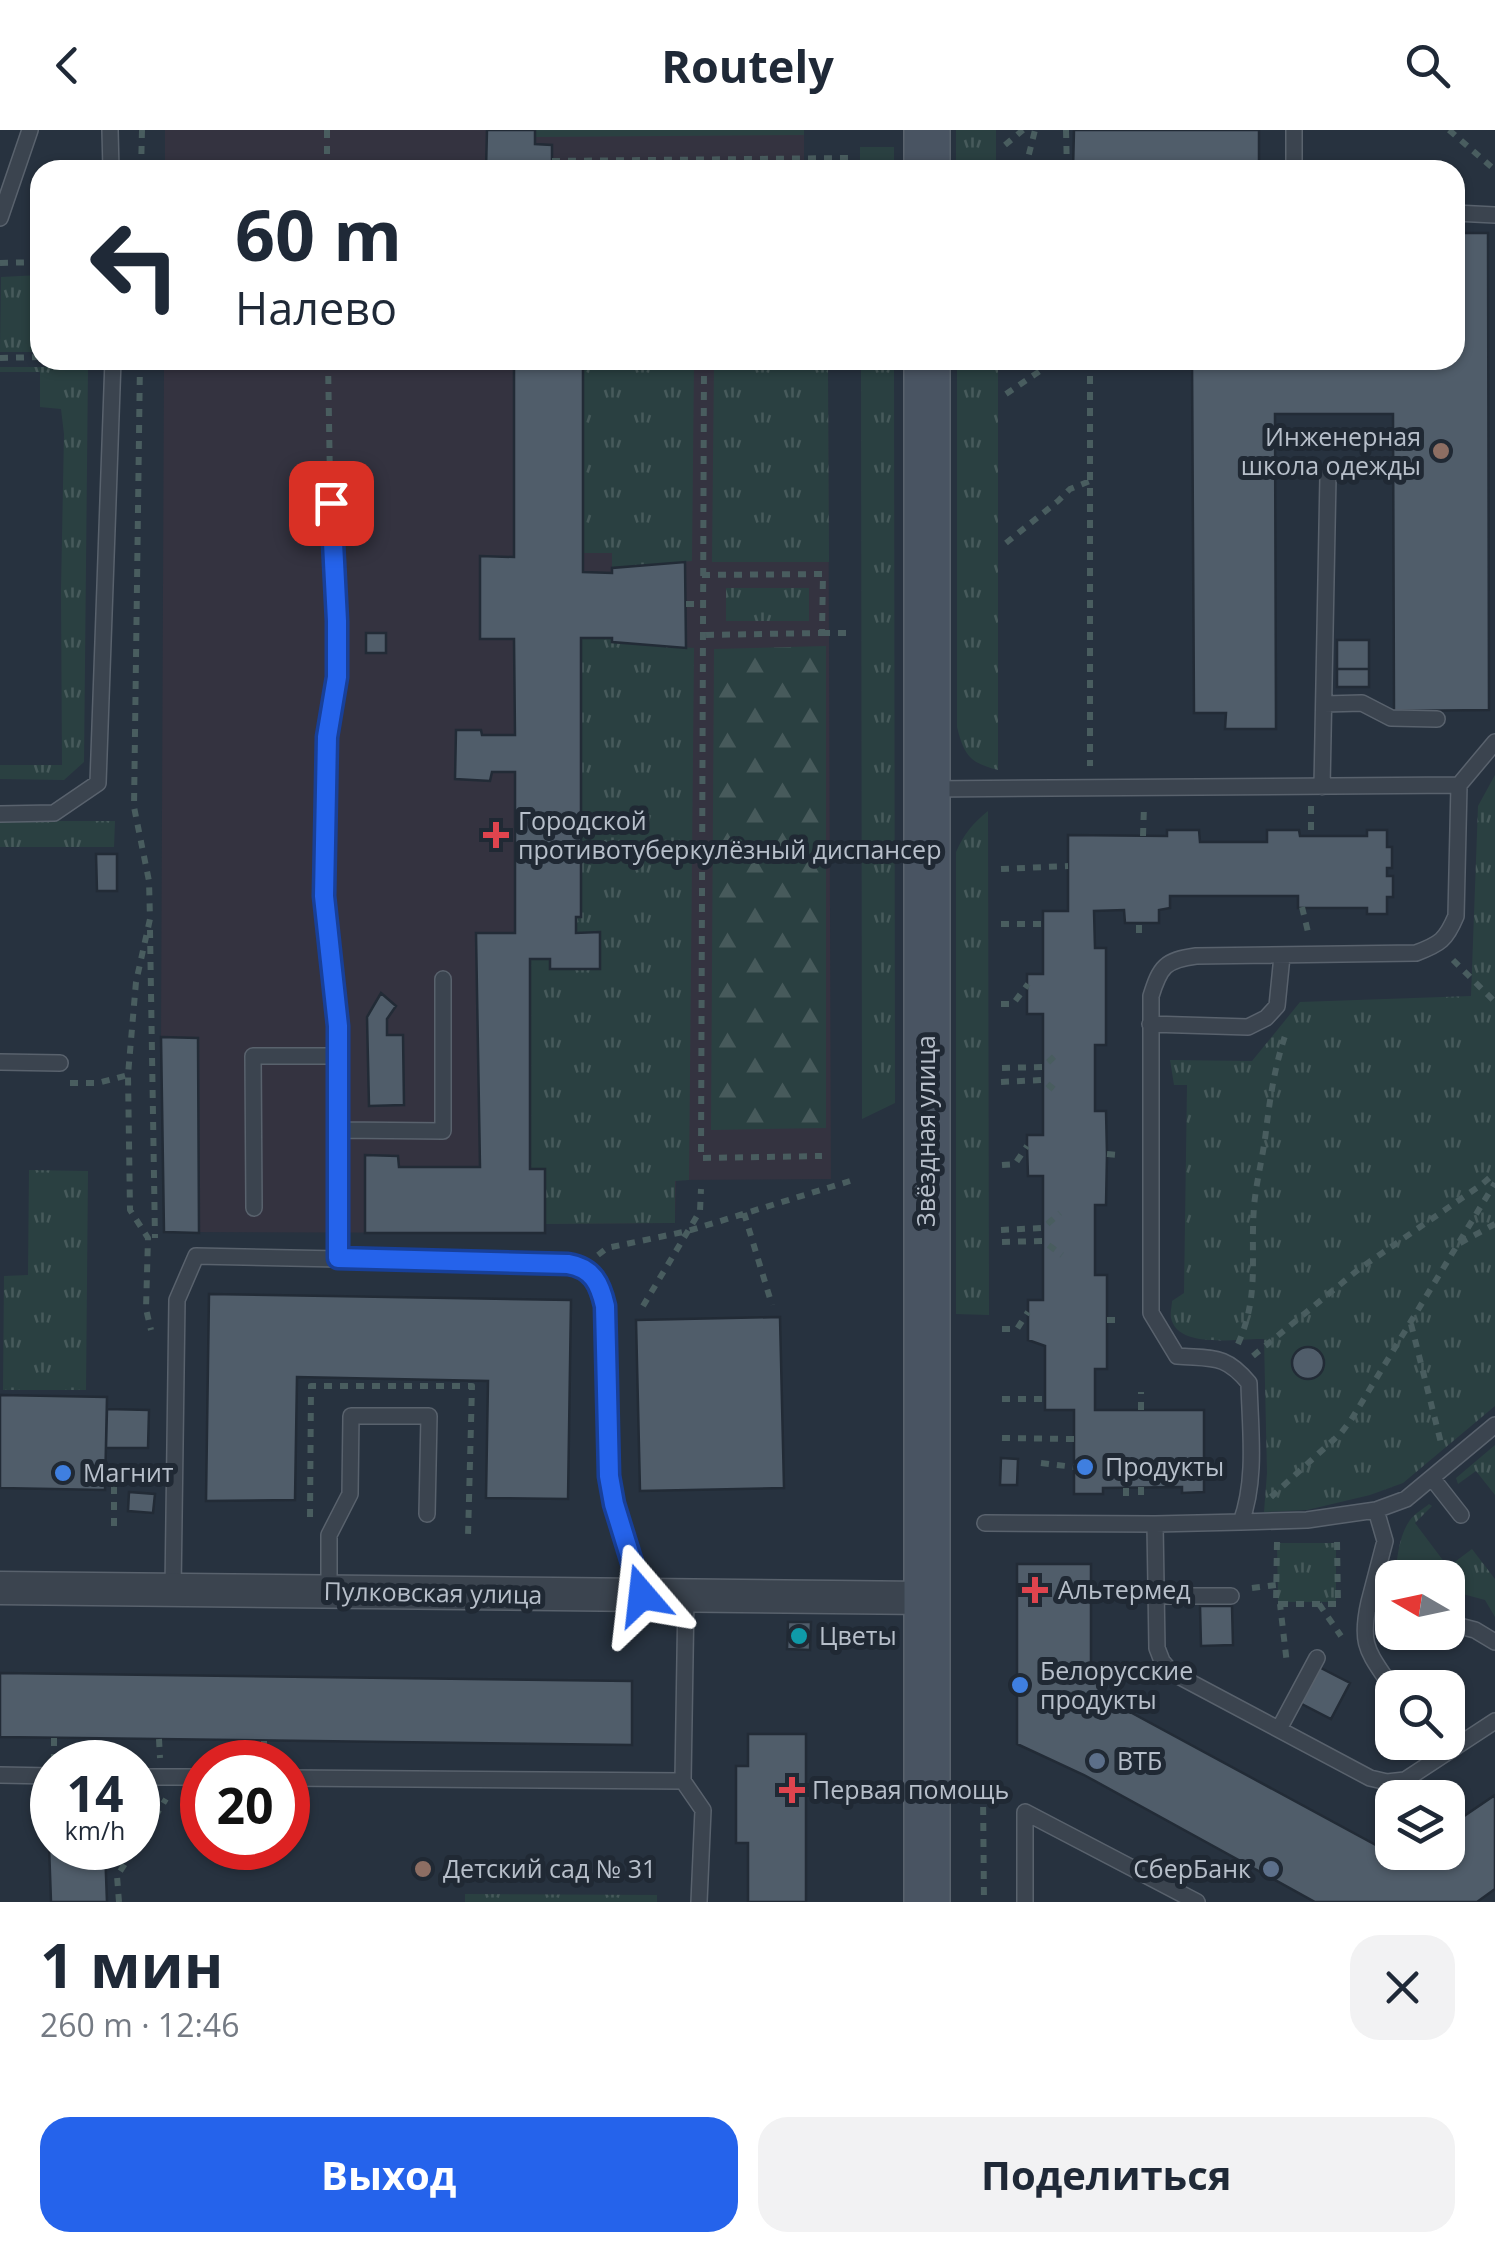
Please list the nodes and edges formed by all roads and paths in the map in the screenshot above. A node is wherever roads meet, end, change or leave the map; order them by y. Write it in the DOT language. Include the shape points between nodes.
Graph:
graph roads {
  1 [pos="30,130"];
  2 [pos="110,130"];
  3 [pos="142,130"];
  4 [pos="326,130"];
  5 [pos="927,130"];
  6 [pos="1023,130"];
  7 [pos="1036,130"];
  8 [pos="1066,130"];
  9 [pos="1294,130"];
  10 [pos="1449,130"];
  11 [pos="1005,144"];
  12 [pos="850,158"];
  13 [pos="111,160"];
  14 [pos="141,160"];
  15 [pos="327,160"];
  16 [pos="705,160"];
  17 [pos="927,160"];
  18 [pos="1028,160"];
  19 [pos="1066,160"];
  20 [pos="1294,160"];
  21 [pos="1495,170"];
  22 [pos="1465,214"];
  23 [pos="1495,215"];
  24 [pos="0,218"];
  25 [pos="30,262"];
  26 [pos="0,263"];
  27 [pos="30,357"];
  28 [pos="0,358"];
  29 [pos="113,370"];
  30 [pos="140,370"];
  31 [pos="328,370"];
  32 [pos="704,370"];
  33 [pos="927,370"];
  34 [pos="1042,370"];
  35 [pos="1090,370"];
  36 [pos="1006,394"];
  37 [pos="1328,476"];
  38 [pos="1090,481"];
  39 [pos="331,503"];
  40 [pos="1006,543"];
  41 [pos="702,576"];
  42 [pos="686,604"];
  43 [pos="702,604"];
  44 [pos="822,633"];
  45 [pos="850,633"];
  46 [pos="703,635"];
  47 [pos="1324,704"];
  48 [pos="1438,720"];
  49 [pos="1495,742"];
  50 [pos="1458,785"];
  51 [pos="1322,786"];
  52 [pos="926,788"];
  53 [pos="1090,788"];
  54 [pos="1144,805"];
  55 [pos="1311,805"];
  56 [pos="0,814"];
  57 [pos="1311,835"];
  58 [pos="1143,836"];
  59 [pos="1068,866"];
  60 [pos="1001,868"];
  61 [pos="1302,907"];
  62 [pos="150,919"];
  63 [pos="1140,923"];
  64 [pos="1001,924"];
  65 [pos="1042,924"];
  66 [pos="1139,933"];
  67 [pos="1308,934"];
  68 [pos="1282,956"];
  69 [pos="1458,966"];
  70 [pos="444,979"];
  71 [pos="1028,984"];
  72 [pos="1279,994"];
  73 [pos="1495,1002"];
  74 [pos="1001,1004"];
  75 [pos="1150,1024"];
  76 [pos="1058,1053"];
  77 [pos="338,1056"];
  78 [pos="0,1062"];
  79 [pos="60,1063"];
  80 [pos="1002,1068"];
  81 [pos="1001,1082"];
  82 [pos="1058,1093"];
  83 [pos="339,1130"];
  84 [pos="1027,1146"];
  85 [pos="1107,1154"];
  86 [pos="1119,1155"];
  87 [pos="822,1156"];
  88 [pos="1002,1165"];
  89 [pos="1495,1173"];
  90 [pos="850,1181"];
  91 [pos="1495,1183"];
  92 [pos="701,1188"];
  93 [pos="254,1208"];
  94 [pos="744,1213"];
  95 [pos="1060,1213"];
  96 [pos="1495,1224"];
  97 [pos="688,1230"];
  98 [pos="1002,1230"];
  99 [pos="155,1238"];
  100 [pos="1002,1242"];
  101 [pos="1459,1243"];
  102 [pos="1062,1255"];
  103 [pos="338,1258"];
  104 [pos="582,1266"];
  105 [pos="772,1305"];
  106 [pos="643,1306"];
  107 [pos="1026,1317"];
  108 [pos="1107,1320"];
  109 [pos="1120,1320"];
  110 [pos="1410,1323"];
  111 [pos="1002,1328"];
  112 [pos="155,1344"];
  113 [pos="1236,1364"];
  114 [pos="1142,1392"];
  115 [pos="1002,1399"];
  116 [pos="1045,1400"];
  117 [pos="1141,1410"];
  118 [pos="1495,1424"];
  119 [pos="1002,1438"];
  120 [pos="1074,1439"];
  121 [pos="1442,1450"];
  122 [pos="1041,1463"];
  123 [pos="1074,1467"];
  124 [pos="1432,1478"];
  125 [pos="163,1480"];
  126 [pos="1141,1487"];
  127 [pos="1126,1488"];
  128 [pos="1267,1501"];
  129 [pos="1141,1504"];
  130 [pos="1126,1505"];
  131 [pos="1376,1510"];
  132 [pos="427,1514"];
  133 [pos="1460,1515"];
  134 [pos="1241,1522"];
  135 [pos="985,1523"];
  136 [pos="1155,1524"];
  137 [pos="114,1526"];
  138 [pos="1291,1542"];
  139 [pos="1322,1542"];
  140 [pos="0,1588"];
  141 [pos="173,1590"];
  142 [pos="329,1591"];
  143 [pos="642,1595"];
  144 [pos="686,1596"];
  145 [pos="1156,1596"];
  146 [pos="1231,1596"];
  147 [pos="926,1598"];
  148 [pos="1369,1602"];
  149 [pos="1280,1604"];
  150 [pos="1375,1604"];
  151 [pos="1465,1627"];
  152 [pos="1495,1642"];
  153 [pos="1317,1658"];
  154 [pos="1380,1670"];
  155 [pos="1292,1705"];
  156 [pos="1495,1721"];
  157 [pos="1279,1729"];
  158 [pos="0,1775"];
  159 [pos="30,1776"];
  160 [pos="160,1777"];
  161 [pos="180,1777"];
  162 [pos="310,1778"];
  163 [pos="683,1781"];
  164 [pos="983,1791"];
  165 [pos="160,1808"];
  166 [pos="121,1870"];
  167 [pos="119,1902"];
  168 [pos="699,1902"];
  169 [pos="926,1902"];
  170 [pos="984,1902"];
  171 [pos="1025,1902"];
  172 [pos="1197,1902"];
  1 -- 24 [label="lane"];
  2 -- 13 [label="lane"];
  3 -- 14 [label="path"];
  4 -- 15 [label="path"];
  5 -- 17 [label="street"];
  6 -- 11 [label="path"];
  7 -- 18 [label="path"];
  8 -- 19 [label="path"];
  9 -- 20 [label="lane"];
  10 -- 21 [label="path"];
  12 -- 16 [label="path"];
  22 -- 23 [label="lane"];
  25 -- 26 [label="path"];
  27 -- 28 [label="path"];
  29 -- 56 [label="lane" via="98,782 54,814"];
  30 -- 62 [label="path" via="134,807"];
  31 -- 39 [label="path"];
  32 -- 41 [label="path"];
  33 -- 52 [label="street, Звёздная улица"];
  34 -- 36 [label="path"];
  35 -- 38 [label="path"];
  37 -- 47 [label="lane"];
  38 -- 40 [label="path" via="1070,489"];
  38 -- 53 [label="path"];
  39 -- 77 [label="lane" via="337,677 327,737 324,896"];
  41 -- 43 [label="path"];
  41 -- 44 [label="path" via="823,574"];
  42 -- 43 [label="path"];
  43 -- 46 [label="path"];
  44 -- 45 [label="path"];
  44 -- 46 [label="path"];
  46 -- 87 [label="path" via="701,1158"];
  47 -- 48 [label="lane" via="1362,703 1390,718"];
  47 -- 51 [label="lane"];
  49 -- 50 [label="lane"];
  50 -- 51 [label="lane"];
  50 -- 68 [label="lane" via="1456,916 1438,945 1416,953"];
  51 -- 53 [label="lane"];
  52 -- 53 [label="lane"];
  52 -- 147 [label="street, Звёздная улица"];
  54 -- 58 [label="path"];
  55 -- 57 [label="path"];
  59 -- 60 [label="path"];
  61 -- 67 [label="path"];
  62 -- 99 [label="path"];
  62 -- 112 [label="path" via="136,982 128,1075 130,1210 148,1238 146,1309"];
  63 -- 66 [label="path"];
  64 -- 65 [label="path"];
  68 -- 72 [label="lane"];
  68 -- 75 [label="lane" via="1196,956 1165,965 1150,996"];
  69 -- 73 [label="path"];
  70 -- 83 [label="lane" via="442,1131"];
  71 -- 74 [label="path" via="1013,1004"];
  72 -- 75 [label="lane" via="1266,1018 1248,1027"];
  72 -- 113 [label="path" via="1292,1010 1274,1073 1254,1210 1251,1306"];
  75 -- 113 [label="lane" via="1150,1314 1178,1356"];
  76 -- 80 [label="path" via="1043,1067"];
  77 -- 83 [label="lane"];
  77 -- 93 [label="lane" via="253,1056"];
  78 -- 79 [label="lane"];
  81 -- 82 [label="path" via="1043,1080"];
  83 -- 103 [label="lane"];
  84 -- 88 [label="path" via="1014,1164"];
  85 -- 86 [label="path"];
  89 -- 113 [label="path"];
  90 -- 94 [label="path"];
  91 -- 101 [label="path"];
  92 -- 97 [label="path" via="700,1211"];
  94 -- 97 [label="path"];
  94 -- 105 [label="path"];
  95 -- 98 [label="path" via="1043,1228"];
  96 -- 101 [label="path"];
  97 -- 104 [label="path" via="607,1248"];
  97 -- 106 [label="path"];
  100 -- 102 [label="path" via="1043,1240"];
  101 -- 110 [label="path"];
  103 -- 104 [label="lane"];
  103 -- 141 [label="lane" via="196,1256 177,1300"];
  104 -- 143 [label="lane" via="599,1282 605,1306 609,1476"];
  107 -- 111 [label="path" via="1017,1329"];
  108 -- 109 [label="path"];
  110 -- 121 [label="path"];
  110 -- 128 [label="path" via="1341,1433"];
  113 -- 134 [label="lane" via="1250,1383 1250,1479"];
  114 -- 117 [label="path"];
  115 -- 116 [label="path"];
  118 -- 124 [label="lane"];
  119 -- 120 [label="path"];
  122 -- 123 [label="path"];
  124 -- 131 [label="lane" via="1406,1499"];
  124 -- 133 [label="lane"];
  125 -- 137 [label="path" via="114,1480"];
  126 -- 129 [label="path"];
  127 -- 130 [label="path"];
  131 -- 134 [label="lane"];
  131 -- 148 [label="lane" via="1385,1541"];
  132 -- 142 [label="lane" via="430,1416 350,1416 350,1494 329,1536"];
  134 -- 136 [label="lane"];
  135 -- 136 [label="lane"];
  136 -- 145 [label="lane"];
  138 -- 149 [label="path" via="1276,1542"];
  139 -- 149 [label="path" via="1337,1541 1338,1604"];
  140 -- 141 [label="street, Пулковская улица"];
  141 -- 142 [label="street, Пулковская улица"];
  142 -- 143 [label="street, Пулковская улица"];
  143 -- 144 [label="street, Пулковская улица"];
  144 -- 147 [label="street, Пулковская улица"];
  144 -- 163 [label="lane"];
  145 -- 146 [label="lane"];
  145 -- 157 [label="lane" via="1157,1648 1171,1672"];
  147 -- 169 [label="street, Звёздная улица"];
  148 -- 150 [label="lane"];
  148 -- 154 [label="lane" via="1367,1649"];
  149 -- 155 [label="path"];
  151 -- 152 [label="lane"];
  153 -- 155 [label="lane"];
  155 -- 157 [label="lane"];
  156 -- 157 [label="lane" via="1405,1780 1387,1782"];
  158 -- 159 [label="lane"];
  160 -- 161 [label="lane"];
  161 -- 165 [label="path"];
  162 -- 163 [label="lane"];
  163 -- 168 [label="lane" via="703,1810"];
  164 -- 170 [label="path"];
  166 -- 167 [label="path"];
  171 -- 172 [label="lane" via="1025,1812"];
}
